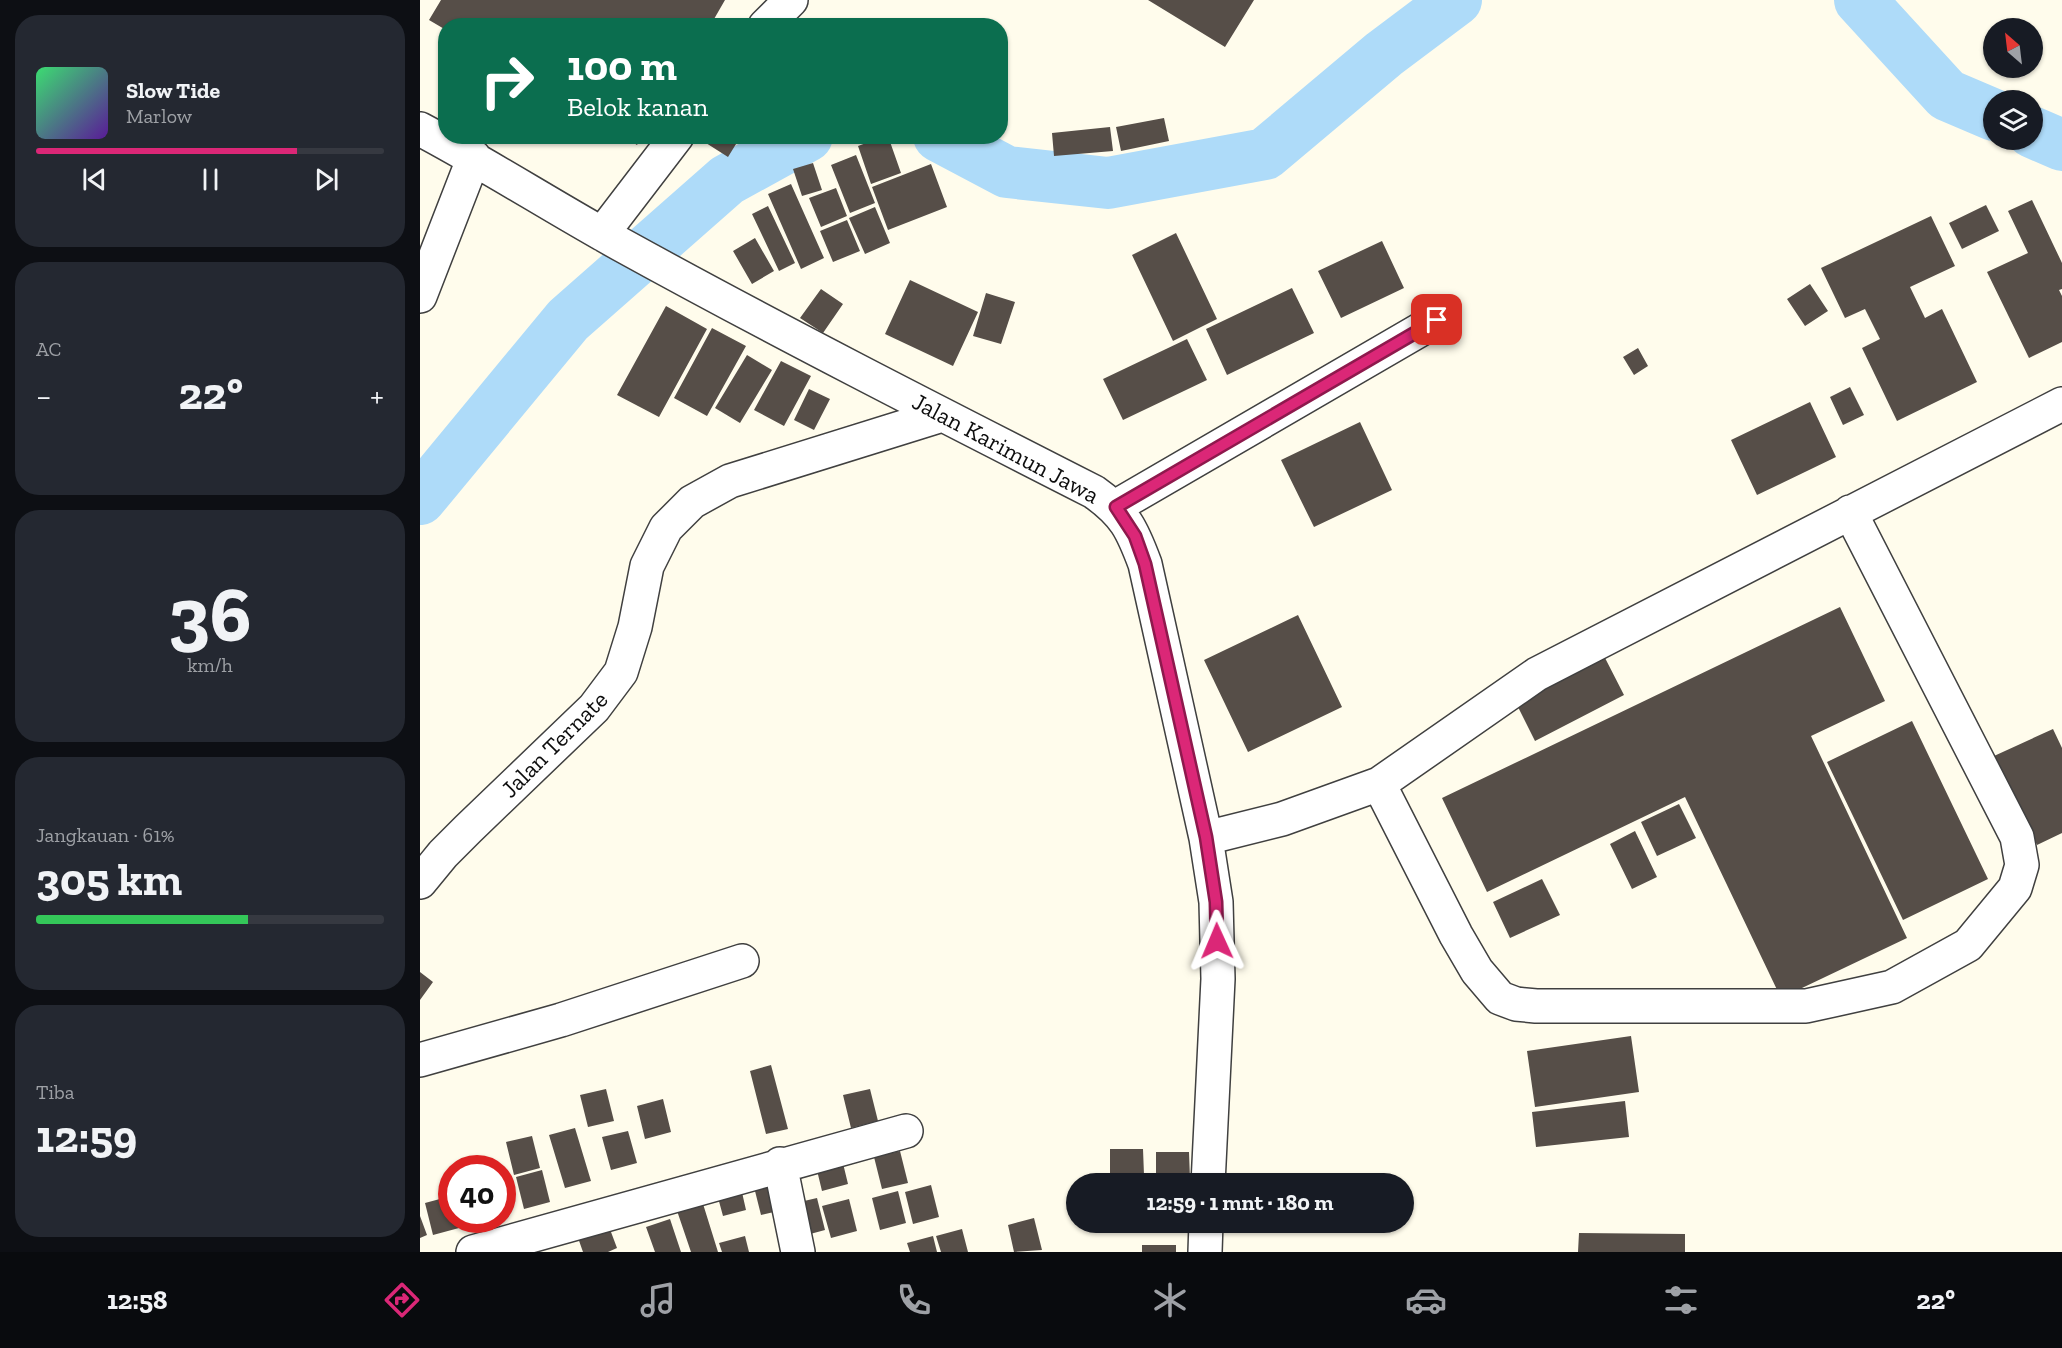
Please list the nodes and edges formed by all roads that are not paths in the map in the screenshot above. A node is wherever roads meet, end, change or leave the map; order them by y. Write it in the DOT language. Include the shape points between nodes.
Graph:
graph roads {
  1 [pos="791,0"];
  2 [pos="773,18"];
  3 [pos="420,129"];
  4 [pos="438,138"];
  5 [pos="449,144"];
  6 [pos="672,144"];
  7 [pos="474,157"];
  8 [pos="610,238"];
  9 [pos="420,297"];
  10 [pos="1437,320"];
  11 [pos="2062,404"];
  12 [pos="942,415"];
  13 [pos="1116,507"];
  14 [pos="1850,512"];
  15 [pos="1379,784"];
  16 [pos="1206,837"];
  17 [pos="420,882"];
  18 [pos="742,961"];
  19 [pos="420,1060"];
  20 [pos="906,1131"];
  21 [pos="780,1164"];
  22 [pos="1209,1173"];
  23 [pos="1206,1233"];
  24 [pos="473,1252"];
  25 [pos="798,1252"];
  26 [pos="1205,1252"];
  1 -- 2 [label="street"];
  3 -- 4 [label="street, Jalan Karimun Jawa"];
  5 -- 7 [label="street, Jalan Karimun Jawa"];
  6 -- 8 [label="street"];
  7 -- 8 [label="street, Jalan Karimun Jawa"];
  7 -- 9 [label="street"];
  8 -- 12 [label="street, Jalan Karimun Jawa"];
  10 -- 13 [label="street"];
  11 -- 14 [label="street"];
  12 -- 13 [label="street, Jalan Karimun Jawa"];
  12 -- 17 [label="street, Jalan Ternate" via="730,482 692,502 666,528 647,566 621,672 594,708 443,854"];
  13 -- 16 [label="street, Jalan Karimun Jawa" via="1135,536 1145,564"];
  14 -- 15 [label="street" via="1537,674"];
  14 -- 15 [label="street" via="2017,837 2022,865 2014,888 1968,945 1892,987 1806,1006 1516,1004 1500,998 1477,971"];
  15 -- 16 [label="street" via="1282,819"];
  16 -- 22 [label="street, Jalan Karimun Jawa" via="1216,902 1218,979"];
  18 -- 19 [label="street" via="561,1020"];
  20 -- 21 [label="street"];
  21 -- 24 [label="street"];
  21 -- 25 [label="street"];
  23 -- 26 [label="street"];
}
